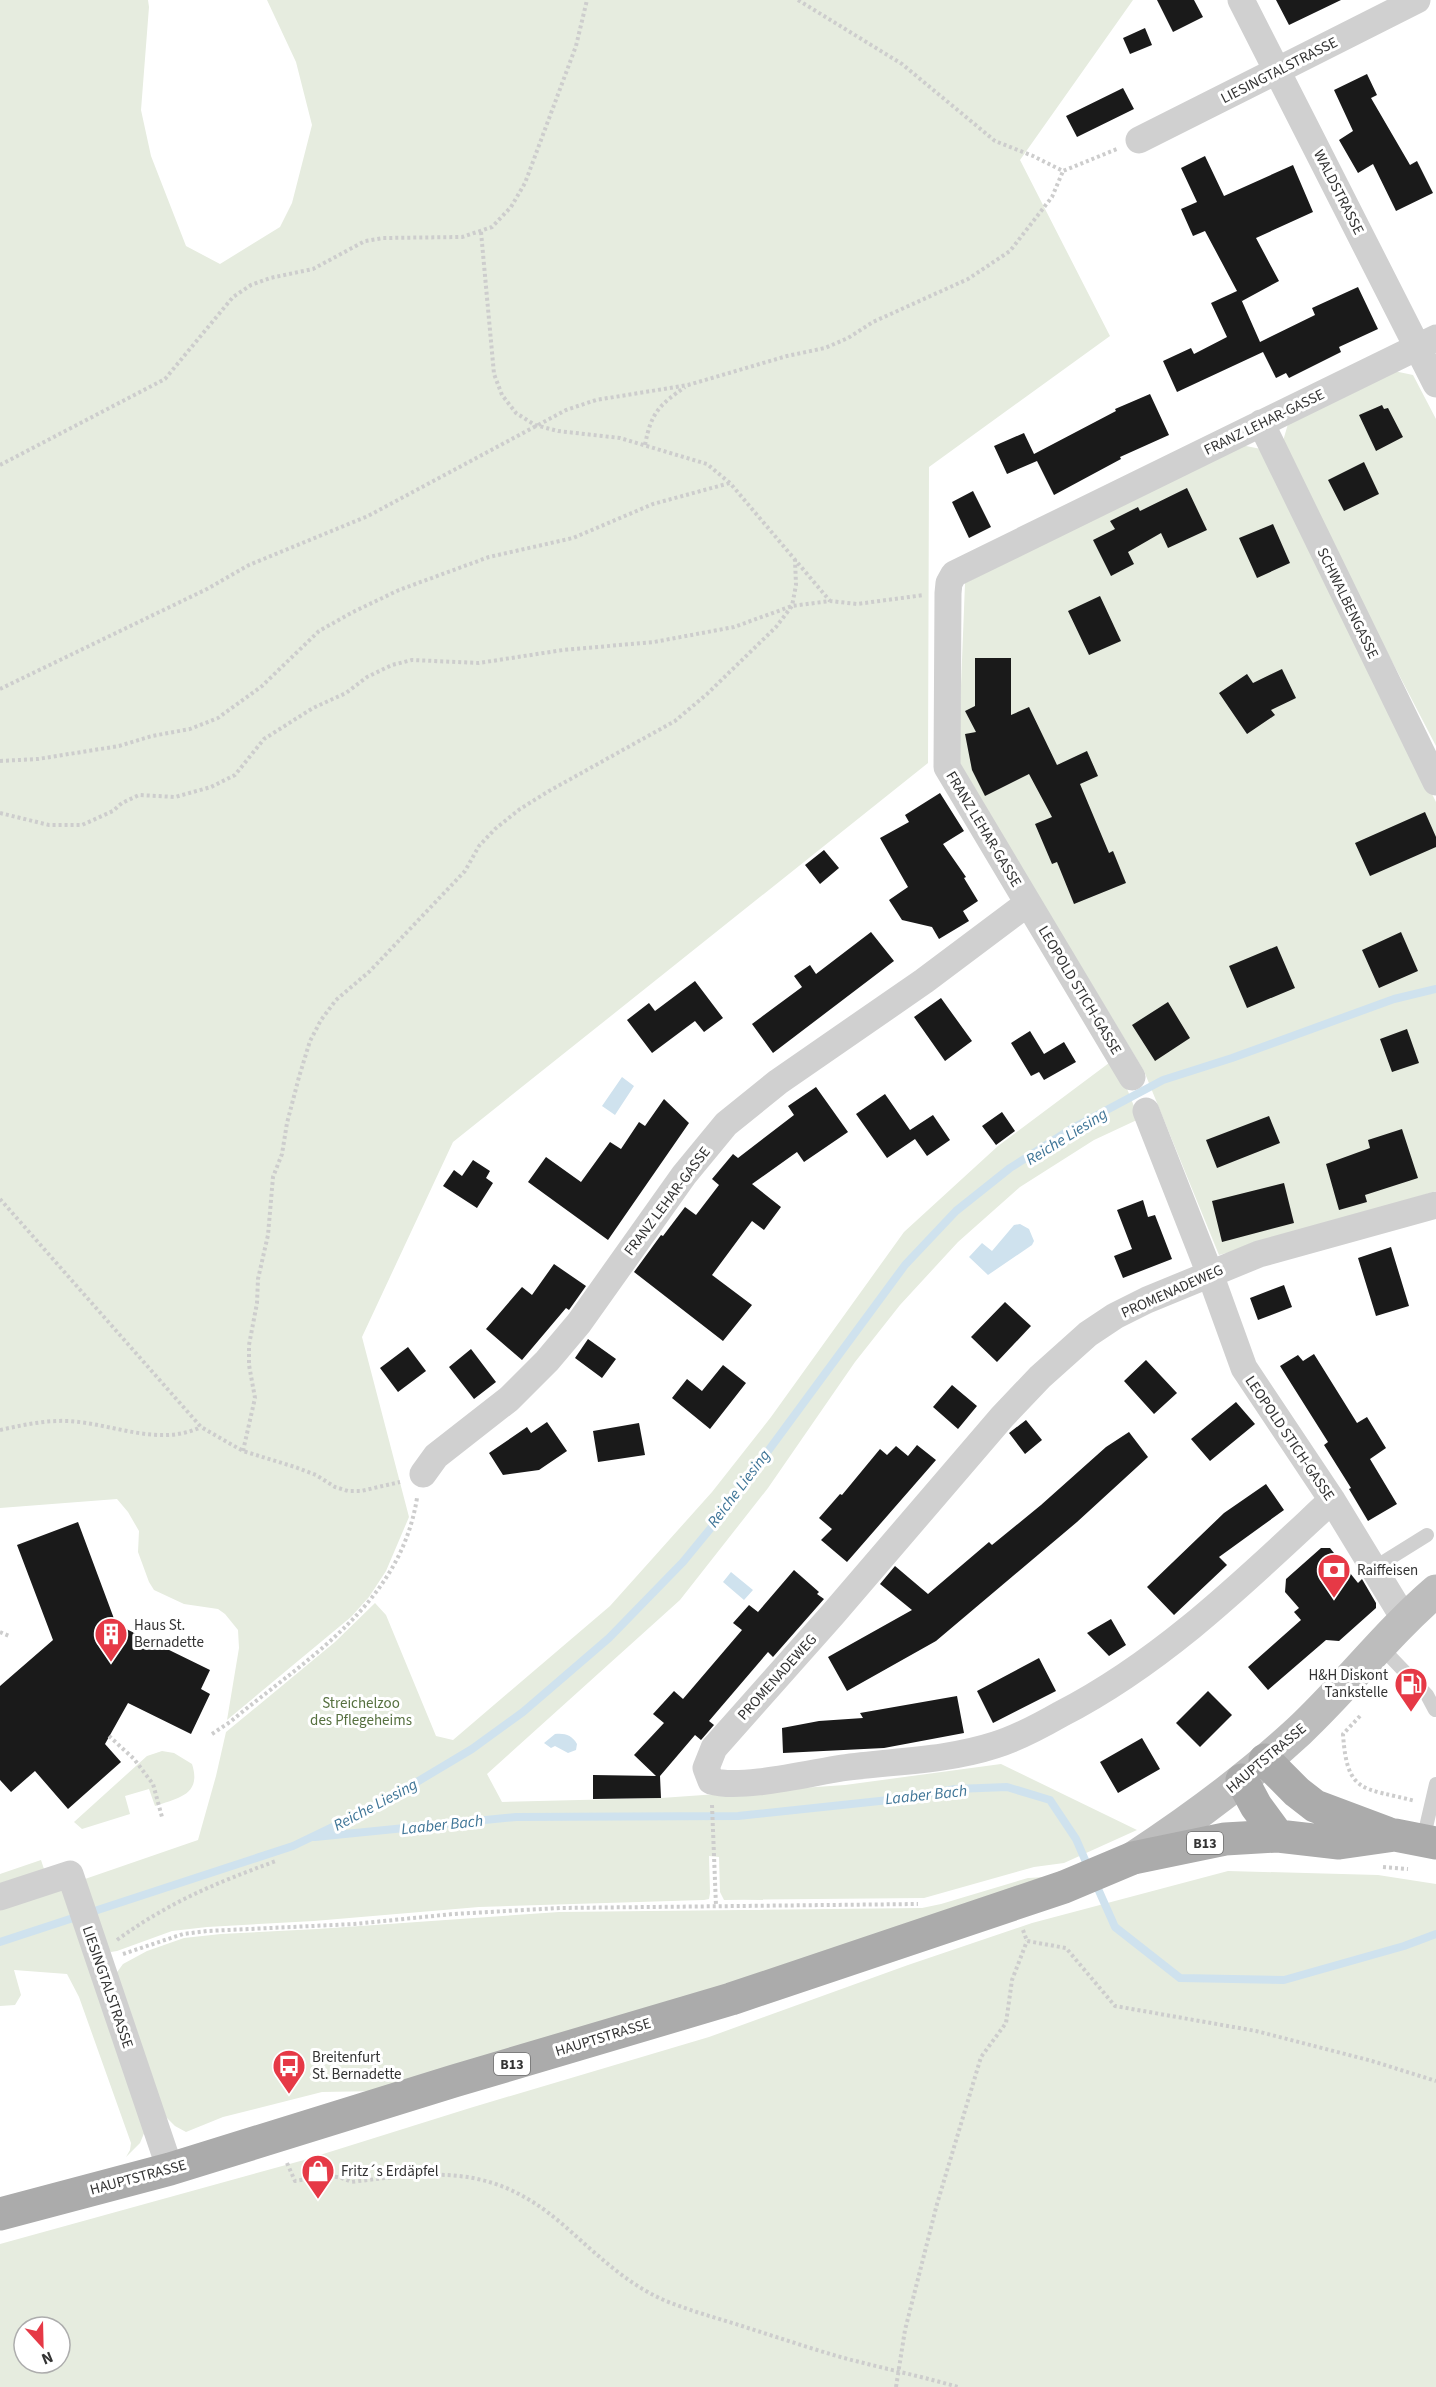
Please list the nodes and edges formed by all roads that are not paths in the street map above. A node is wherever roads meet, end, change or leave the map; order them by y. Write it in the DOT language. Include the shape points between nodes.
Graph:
graph roads {
  1 [pos="1241,0"];
  2 [pos="1417,0"];
  3 [pos="1277,71"];
  4 [pos="1139,140"];
  5 [pos="1427,343"];
  6 [pos="1436,384"];
  7 [pos="1261,423"];
  8 [pos="1436,782"];
  9 [pos="1028,903"];
  10 [pos="1132,1077"];
  11 [pos="1146,1111"];
  12 [pos="1436,1205"];
  13 [pos="1210,1274"];
  14 [pos="423,1474"];
  15 [pos="1332,1500"];
  16 [pos="1427,1535"];
  17 [pos="1374,1568"];
  18 [pos="1436,1591"];
  19 [pos="1405,1620"];
  20 [pos="1379,1646"];
  21 [pos="1435,1710"];
  22 [pos="1253,1770"];
  23 [pos="1436,1784"];
  24 [pos="1278,1836"];
  25 [pos="1418,1839"];
  26 [pos="1130,1859"];
  27 [pos="0,1897"];
  28 [pos="170,2169"];
  29 [pos="0,2214"];
  1 -- 3 [label="street, WALDSTRASSE"];
  2 -- 3 [label="street, LIESINGTALSTRASSE"];
  3 -- 4 [label="street, LIESINGTALSTRASSE"];
  3 -- 5 [label="street, WALDSTRASSE"];
  5 -- 6 [label="street, WALDSTRASSE"];
  5 -- 7 [label="street, FRANZ LEHAR-GASSE"];
  7 -- 8 [label="street, SCHWALBENGASSE"];
  7 -- 9 [label="street, FRANZ LEHAR-GASSE" via="954,574 948,593 947,767"];
  9 -- 10 [label="street, LEOPOLD STICH-GASSE"];
  9 -- 14 [label="street, FRANZ LEHAR-GASSE" via="726,1124 547,1361 509,1399 436,1456"];
  11 -- 13 [label="street, LEOPOLD STICH-GASSE"];
  12 -- 13 [label="street, PROMENADEWEG" via="1259,1254"];
  13 -- 15 [label="street, LEOPOLD STICH-GASSE" via="1244,1368"];
  13 -- 15 [label="street, PROMENADEWEG" via="1115,1316 1088,1334 1040,1377 714,1748 706,1768 711,1781 758,1781 951,1755 995,1745 1031,1730 1079,1705 1151,1658 1213,1610"];
  15 -- 17 [label="street, LEOPOLD STICH-GASSE"];
  16 -- 17 [label="lane"];
  17 -- 19 [label="street, LEOPOLD STICH-GASSE"];
  18 -- 19 [label="main road, HAUPTSTRASSE"];
  19 -- 20 [label="main road, HAUPTSTRASSE"];
  20 -- 21 [label="lane" via="1427,1695"];
  20 -- 22 [label="main road, HAUPTSTRASSE" via="1323,1707"];
  22 -- 24 [label="main road" via="1256,1806"];
  22 -- 25 [label="main road" via="1297,1792 1315,1806"];
  22 -- 26 [label="main road, HAUPTSTRASSE" via="1174,1831"];
  23 -- 25 [label="lane"];
  24 -- 25 [label="main road, B13" via="1339,1843"];
  24 -- 26 [label="main road, B13" via="1225,1839"];
  26 -- 28 [label="main road, HAUPTSTRASSE / B13" via="1065,1887 731,1999"];
  27 -- 28 [label="street, LIESINGTALSTRASSE" via="70,1874"];
  28 -- 29 [label="main road, HAUPTSTRASSE / B13"];
}
